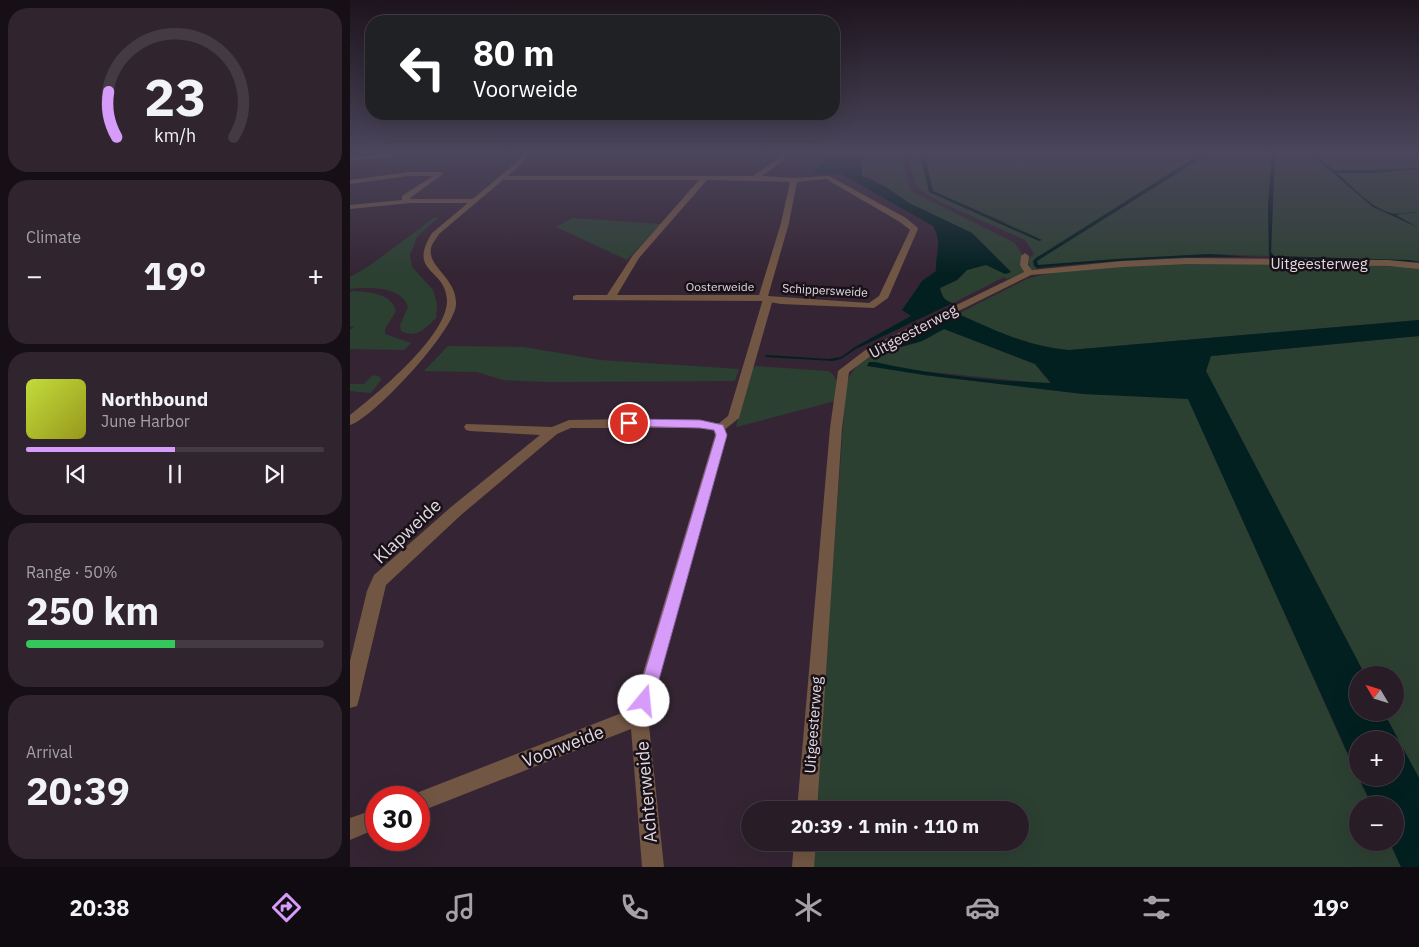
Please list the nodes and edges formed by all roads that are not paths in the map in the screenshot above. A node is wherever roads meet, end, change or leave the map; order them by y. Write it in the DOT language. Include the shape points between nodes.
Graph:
graph roads {
  1 [pos="413,192"];
  2 [pos="483,192"];
  3 [pos="692,192"];
  4 [pos="791,192"];
  5 [pos="854,192"];
  6 [pos="410,201"];
  7 [pos="472,201"];
  8 [pos="350,207"];
  9 [pos="1419,266"];
  10 [pos="576,298"];
  11 [pos="610,298"];
  12 [pos="766,299"];
  13 [pos="350,421"];
  14 [pos="470,427"];
  15 [pos="719,428"];
  16 [pos="553,431"];
  17 [pos="350,699"];
  18 [pos="640,716"];
  19 [pos="430,798"];
  20 [pos="808,801"];
  21 [pos="365,823"];
  22 [pos="350,829"];
  23 [pos="804,851"];
  24 [pos="653,867"];
  25 [pos="803,867"];
  1 -- 6 [label="street" via="405,198"];
  2 -- 7 [label="street"];
  3 -- 11 [label="street" via="636,257"];
  4 -- 12 [label="street, Oosterweide"];
  5 -- 12 [label="street, Schippersweide" via="914,229 883,298 871,306"];
  6 -- 7 [label="street"];
  6 -- 8 [label="street"];
  7 -- 13 [label="street" via="440,228 427,248 428,264 447,283 451,294 450,313 435,339 381,395"];
  9 -- 20 [label="street, Uitgeesterweg" via="1187,260 1027,264 872,350 844,371 835,438"];
  10 -- 11 [label="street, Oosterweide"];
  11 -- 12 [label="street, Oosterweide"];
  12 -- 15 [label="street" via="733,418"];
  14 -- 16 [label="street"];
  15 -- 16 [label="street" via="700,424 569,424"];
  15 -- 18 [label="street" via="722,435"];
  16 -- 17 [label="street, Klapweide" via="456,511 380,580"];
  18 -- 19 [label="street, Voorweide"];
  18 -- 24 [label="street, Achterweide"];
  21 -- 22 [label="street"];
  23 -- 25 [label="street"];
}
